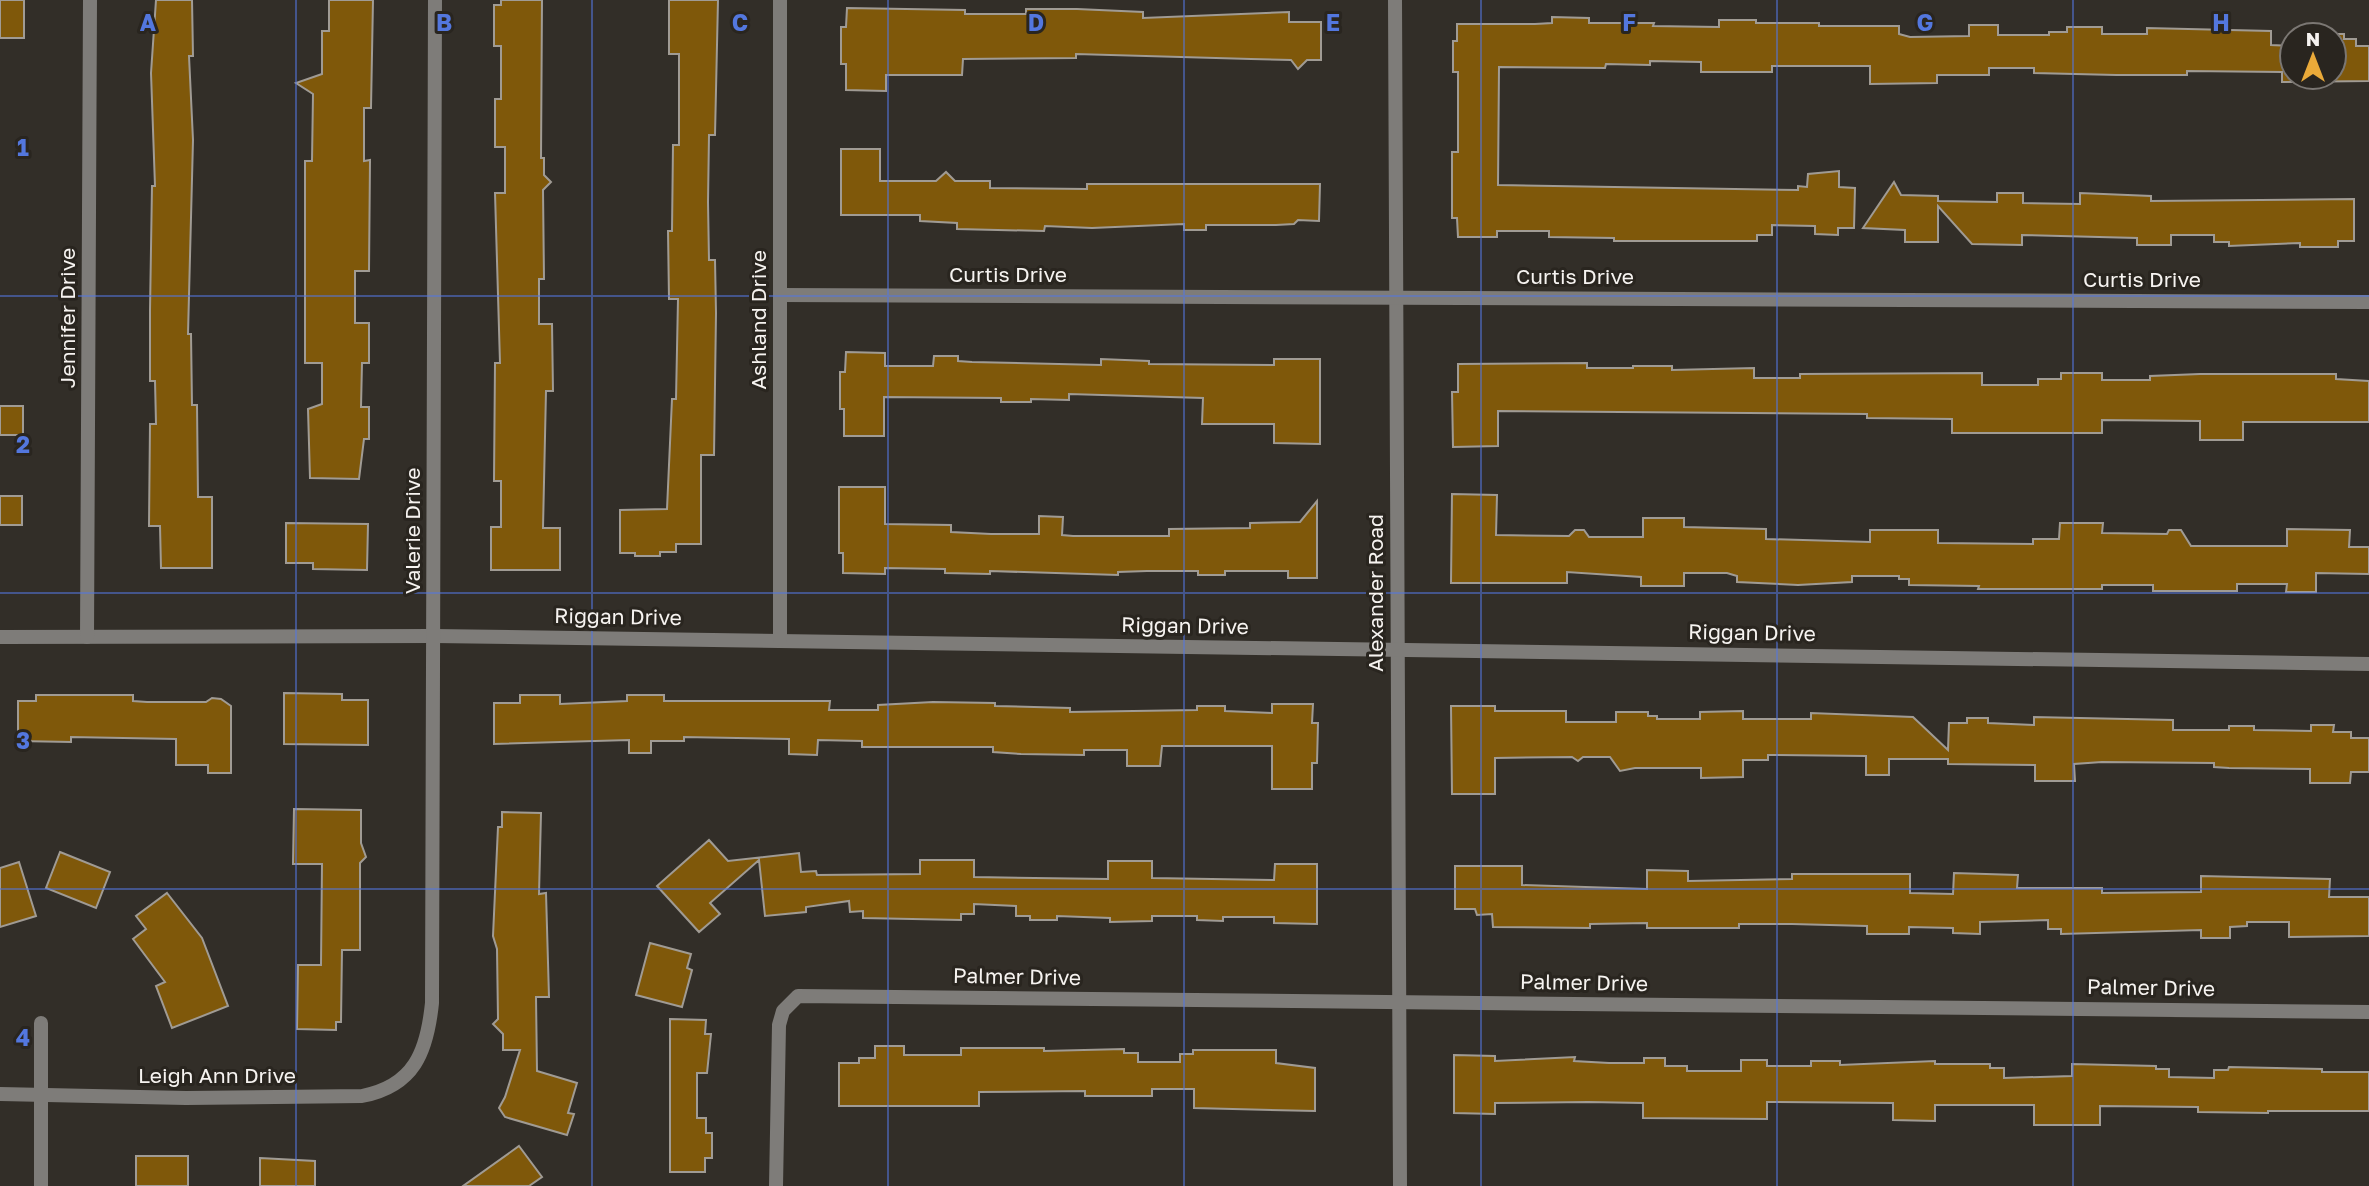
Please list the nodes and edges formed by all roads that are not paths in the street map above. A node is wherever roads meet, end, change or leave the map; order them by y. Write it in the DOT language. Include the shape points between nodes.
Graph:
graph roads {
  1 [pos="90,0"];
  2 [pos="435,0"];
  3 [pos="780,0"];
  4 [pos="1395,0"];
  5 [pos="781,295"];
  6 [pos="1396,298"];
  7 [pos="2369,302"];
  8 [pos="434,636"];
  9 [pos="0,637"];
  10 [pos="88,637"];
  11 [pos="780,640"];
  12 [pos="1398,651"];
  13 [pos="2369,664"];
  14 [pos="1399,1002"];
  15 [pos="2369,1012"];
  16 [pos="41,1023"];
  17 [pos="419,1059"];
  18 [pos="0,1094"];
  19 [pos="41,1094"];
  20 [pos="41,1186"];
  21 [pos="776,1186"];
  22 [pos="1400,1186"];
  1 -- 10 [label="street, Jennifer Drive"];
  2 -- 8 [label="street, Valerie Drive"];
  3 -- 5 [label="street, Ashland Drive"];
  4 -- 6 [label="street, Alexander Road"];
  5 -- 6 [label="street, Curtis Drive"];
  5 -- 11 [label="street, Ashland Drive"];
  6 -- 7 [label="street, Curtis Drive"];
  6 -- 12 [label="street, Alexander Road"];
  8 -- 10 [label="street, Riggan Drive"];
  8 -- 11 [label="street, Riggan Drive"];
  8 -- 17 [label="street, Valerie Drive" via="432,1003 429,1035"];
  9 -- 10 [label="street, Riggan Drive"];
  11 -- 12 [label="street, Riggan Drive"];
  12 -- 13 [label="street, Riggan Drive"];
  12 -- 14 [label="street, Alexander Road"];
  14 -- 15 [label="street, Palmer Drive"];
  14 -- 21 [label="street, Palmer Drive" via="798,996 783,1011 779,1025"];
  14 -- 22 [label="street, Alexander Road"];
  16 -- 19 [label="street"];
  17 -- 19 [label="street, Leigh Ann Drive" via="393,1086 362,1096"];
  18 -- 19 [label="street, Leigh Ann Drive"];
  19 -- 20 [label="street"];
}
